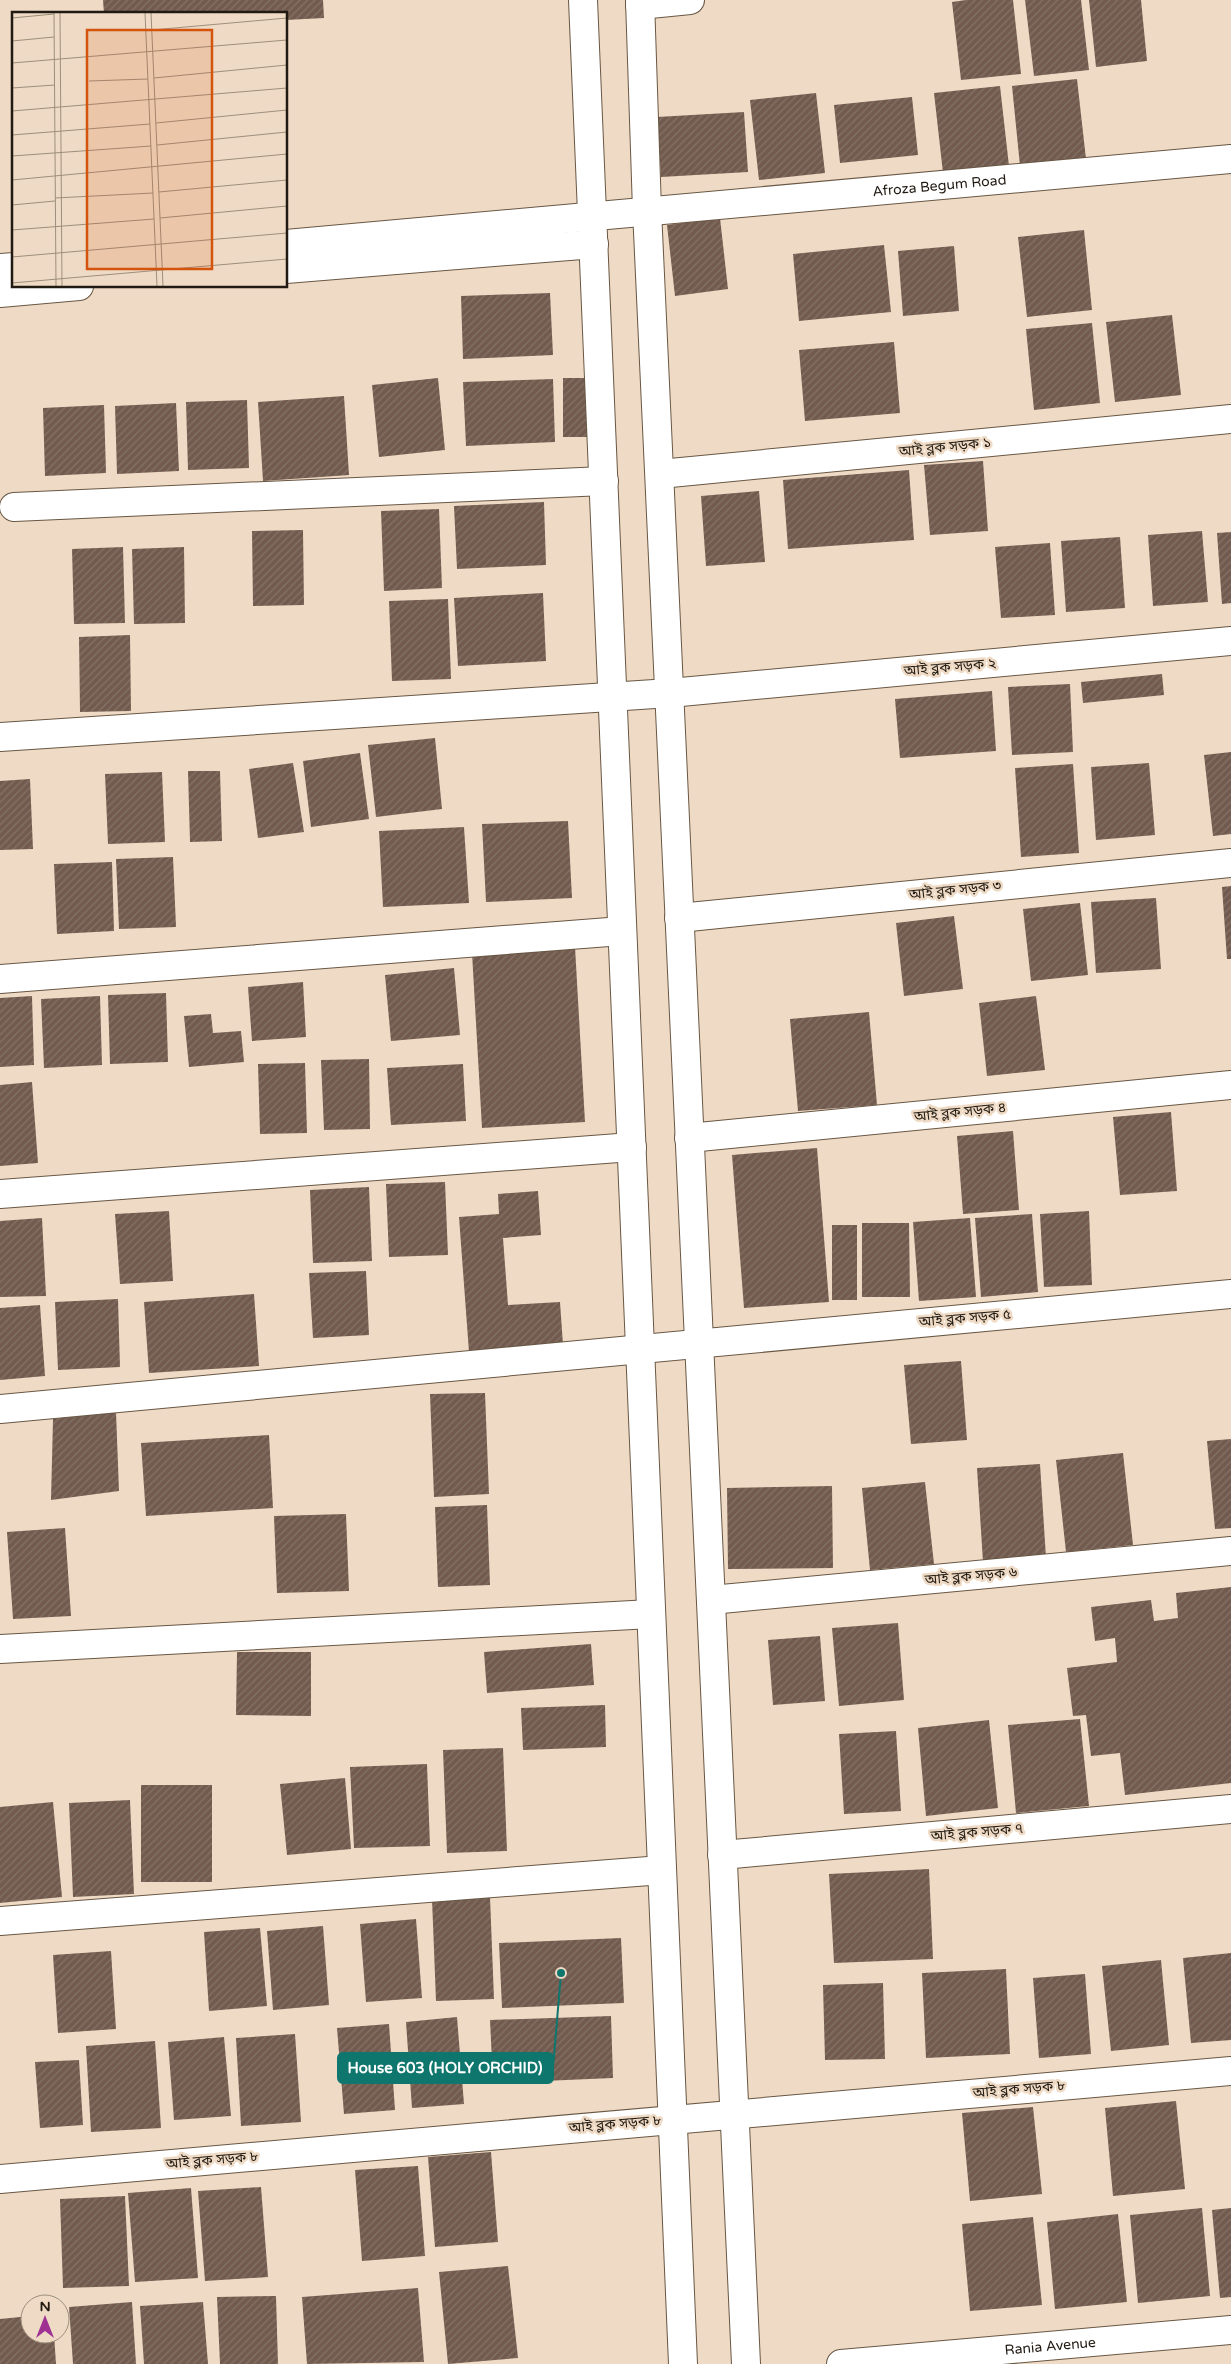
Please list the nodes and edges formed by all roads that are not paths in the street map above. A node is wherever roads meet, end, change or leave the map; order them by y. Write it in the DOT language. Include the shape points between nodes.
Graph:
graph roads {
  1 [pos="583,0"];
  2 [pos="690,0"];
  3 [pos="640,2"];
  4 [pos="1231,159"];
  5 [pos="647,210"];
  6 [pos="593,231"];
  7 [pos="288,244"];
  8 [pos="288,269"];
  9 [pos="56,288"];
  10 [pos="0,293"];
  11 [pos="1231,419"];
  12 [pos="660,474"];
  13 [pos="604,481"];
  14 [pos="14,507"];
  15 [pos="1231,641"];
  16 [pos="670,693"];
  17 [pos="612,697"];
  18 [pos="0,737"];
  19 [pos="1231,862"];
  20 [pos="680,918"];
  21 [pos="622,930"];
  22 [pos="0,978"];
  23 [pos="1231,1085"];
  24 [pos="690,1138"];
  25 [pos="632,1147"];
  26 [pos="0,1194"];
  27 [pos="1231,1294"];
  28 [pos="699,1343"];
  29 [pos="640,1348"];
  30 [pos="0,1408"];
  31 [pos="1231,1551"];
  32 [pos="710,1600"];
  33 [pos="651,1614"];
  34 [pos="0,1649"];
  35 [pos="1231,1808"];
  36 [pos="722,1855"];
  37 [pos="662,1870"];
  38 [pos="0,1921"];
  39 [pos="1231,2071"];
  40 [pos="734,2115"];
  41 [pos="673,2118"];
  42 [pos="0,2179"];
  43 [pos="1231,2330"];
  44 [pos="683,2364"];
  45 [pos="746,2364"];
  46 [pos="841,2364"];
  1 -- 6 [label="street"];
  2 -- 3 [label="street"];
  3 -- 5 [label="street"];
  4 -- 5 [label="street, Afroza Begum Road"];
  5 -- 6 [label="street, Afroza Begum Road"];
  5 -- 12 [label="street"];
  6 -- 7 [label="street"];
  6 -- 8 [label="street"];
  6 -- 13 [label="street"];
  9 -- 10 [label="street"];
  11 -- 12 [label="street, আই ব্লক সড়ক ১"];
  12 -- 16 [label="street"];
  13 -- 14 [label="street"];
  13 -- 17 [label="street"];
  15 -- 16 [label="street, আই ব্লক সড়ক ২"];
  16 -- 17 [label="street, আই ব্লক সড়ক ২"];
  16 -- 20 [label="street"];
  17 -- 18 [label="street, আই ব্লক সড়ক ২"];
  17 -- 21 [label="street"];
  19 -- 20 [label="street, আই ব্লক সড়ক ৩"];
  20 -- 24 [label="street"];
  21 -- 22 [label="street"];
  21 -- 25 [label="street"];
  23 -- 24 [label="street, আই ব্লক সড়ক ৪"];
  24 -- 28 [label="street"];
  25 -- 26 [label="street"];
  25 -- 29 [label="street"];
  27 -- 28 [label="street, আই ব্লক সড়ক ৫"];
  28 -- 29 [label="street, আই ব্লক সড়ক ৫"];
  28 -- 32 [label="street"];
  29 -- 30 [label="street, আই ব্লক সড়ক ৫"];
  29 -- 33 [label="street"];
  31 -- 32 [label="street, আই ব্লক সড়ক ৬"];
  32 -- 36 [label="street"];
  33 -- 34 [label="street"];
  33 -- 37 [label="street"];
  35 -- 36 [label="street, আই ব্লক সড়ক ৭"];
  36 -- 40 [label="street"];
  37 -- 38 [label="street"];
  37 -- 41 [label="street"];
  39 -- 40 [label="street, আই ব্লক সড়ক ৮"];
  40 -- 41 [label="street, আই ব্লক সড়ক ৮"];
  40 -- 45 [label="street"];
  41 -- 42 [label="street, আই ব্লক সড়ক ৮"];
  41 -- 44 [label="street"];
  43 -- 46 [label="street, Rania Avenue"];
}
